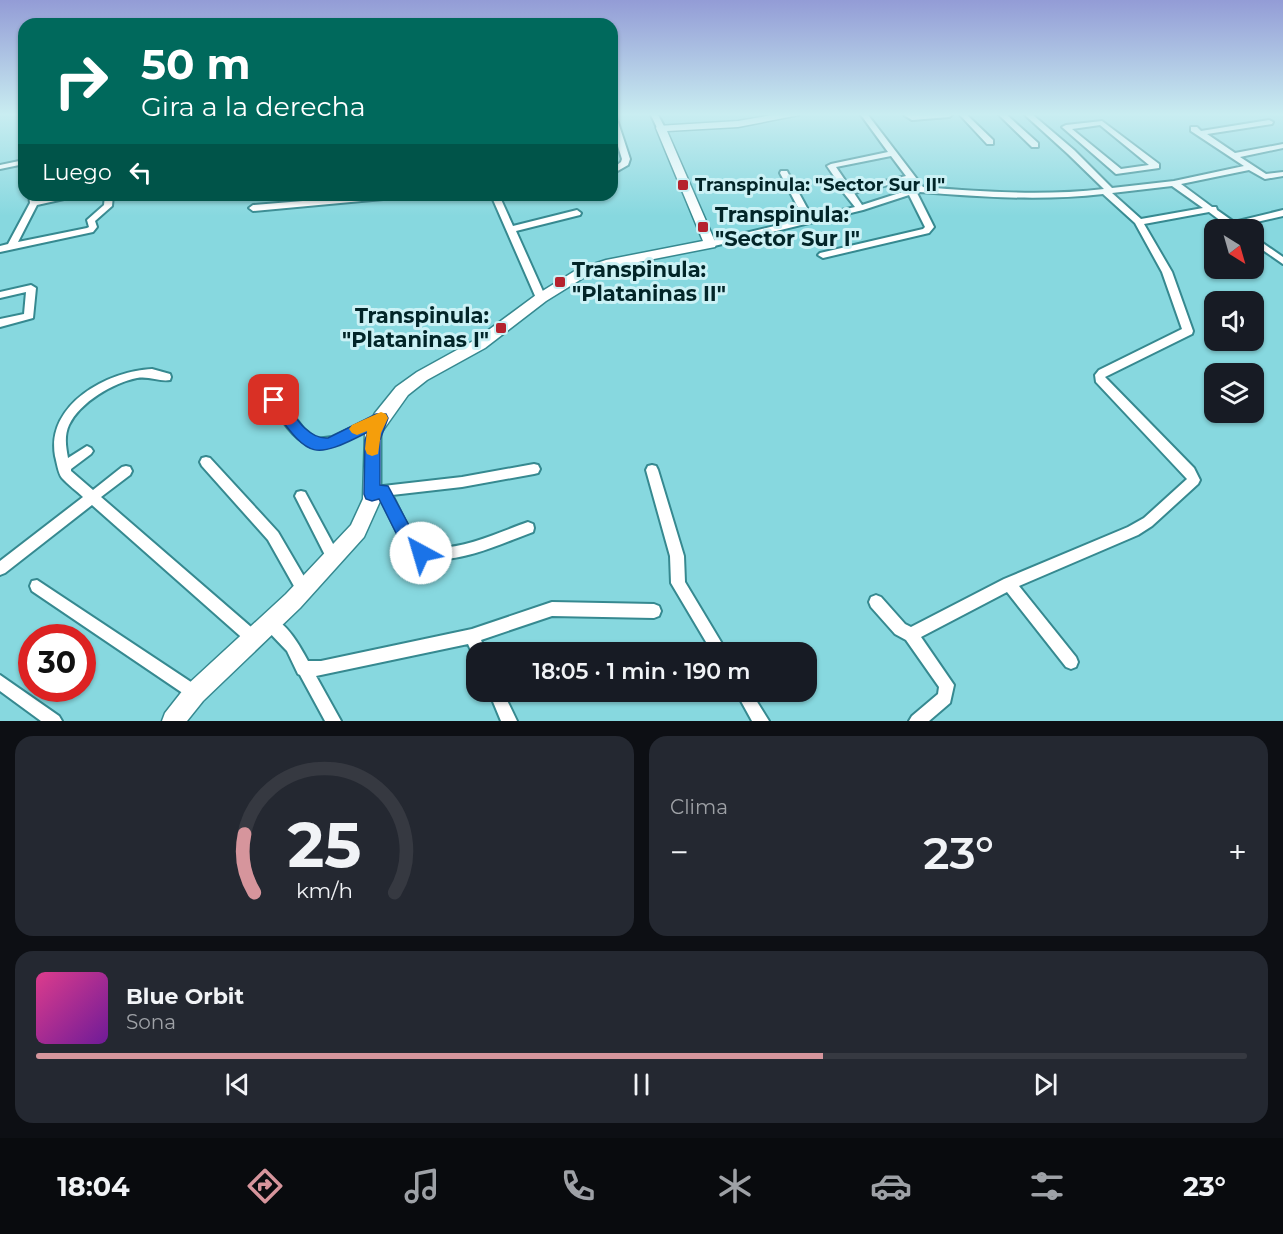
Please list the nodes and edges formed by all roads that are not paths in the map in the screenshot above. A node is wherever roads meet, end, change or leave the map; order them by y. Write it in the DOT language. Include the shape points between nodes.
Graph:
graph roads {
  1 [pos="623,149"];
  2 [pos="670,149"];
  3 [pos="890,149"];
  4 [pos="1067,149"];
  5 [pos="1091,149"];
  6 [pos="1134,149"];
  7 [pos="1223,149"];
  8 [pos="1270,149"];
  9 [pos="893,153"];
  10 [pos="1233,156"];
  11 [pos="18,163"];
  12 [pos="0,167"];
  13 [pos="1251,167"];
  14 [pos="618,168"];
  15 [pos="1119,172"];
  16 [pos="784,173"];
  17 [pos="1283,174"];
  18 [pos="910,177"];
  19 [pos="1174,183"];
  20 [pos="1123,189"];
  21 [pos="916,190"];
  22 [pos="848,192"];
  23 [pos="1108,192"];
  24 [pos="32,201"];
  25 [pos="108,201"];
  26 [pos="335,201"];
  27 [pos="498,201"];
  28 [pos="253,208"];
  29 [pos="860,208"];
  30 [pos="1213,209"];
  31 [pos="577,213"];
  32 [pos="1283,213"];
  33 [pos="1226,219"];
  34 [pos="1263,219"];
  35 [pos="809,220"];
  36 [pos="1139,222"];
  37 [pos="510,230"];
  38 [pos="710,244"];
  39 [pos="12,246"];
  40 [pos="1264,247"];
  41 [pos="0,249"];
  42 [pos="823,255"];
  43 [pos="1280,257"];
  44 [pos="0,295"];
  45 [pos="541,298"];
  46 [pos="0,323"];
  47 [pos="166,377"];
  48 [pos="274,400"];
  49 [pos="381,418"];
  50 [pos="87,451"];
  51 [pos="206,462"];
  52 [pos="64,467"];
  53 [pos="534,469"];
  54 [pos="652,470"];
  55 [pos="126,471"];
  56 [pos="377,493"];
  57 [pos="301,496"];
  58 [pos="94,497"];
  59 [pos="528,528"];
  60 [pos="334,559"];
  61 [pos="0,569"];
  62 [pos="1010,584"];
  63 [pos="37,586"];
  64 [pos="304,590"];
  65 [pos="876,602"];
  66 [pos="654,611"];
  67 [pos="270,623"];
  68 [pos="911,635"];
  69 [pos="472,636"];
  70 [pos="253,638"];
  71 [pos="475,642"];
  72 [pos="714,642"];
  73 [pos="1071,662"];
  74 [pos="303,669"];
  75 [pos="0,682"];
  76 [pos="195,693"];
  77 [pos="500,702"];
  78 [pos="749,702"];
  79 [pos="54,721"];
  80 [pos="173,721"];
  81 [pos="333,721"];
  82 [pos="509,721"];
  83 [pos="761,721"];
  84 [pos="917,721"];
  1 -- 14 [label="street" via="626,159"];
  2 -- 38 [label="street"];
  3 -- 9 [label="street"];
  4 -- 23 [label="street"];
  5 -- 15 [label="street"];
  6 -- 15 [label="street" via="1155,166"];
  7 -- 10 [label="street"];
  8 -- 10 [label="street"];
  9 -- 18 [label="street"];
  9 -- 22 [label="street" via="831,166"];
  10 -- 13 [label="street"];
  11 -- 12 [label="street"];
  13 -- 17 [label="street" via="1266,177"];
  13 -- 19 [label="street"];
  15 -- 20 [label="street" via="1117,181"];
  16 -- 35 [label="street"];
  18 -- 21 [label="street"];
  18 -- 22 [label="street"];
  19 -- 20 [label="street"];
  19 -- 30 [label="street"];
  20 -- 23 [label="street"];
  21 -- 23 [label="street" via="984,195"];
  21 -- 29 [label="street"];
  21 -- 42 [label="street" via="930,227 926,231"];
  22 -- 29 [label="street"];
  23 -- 36 [label="street"];
  24 -- 39 [label="street"];
  25 -- 39 [label="street" via="108,206 93,217 93,227 87,232"];
  26 -- 28 [label="street"];
  27 -- 37 [label="street"];
  29 -- 35 [label="street"];
  30 -- 33 [label="street"];
  30 -- 36 [label="street"];
  31 -- 37 [label="street"];
  32 -- 34 [label="street"];
  35 -- 38 [label="street"];
  36 -- 62 [label="street" via="1167,272 1188,332 1099,377 1194,480 1133,531"];
  37 -- 45 [label="street"];
  38 -- 45 [label="street" via="597,267"];
  39 -- 41 [label="street"];
  40 -- 43 [label="street"];
  44 -- 46 [label="street" via="31,288 29,316"];
  45 -- 49 [label="street" via="470,350 412,383"];
  47 -- 52 [label="street" via="153,373 130,376 105,386 76,406 67,416 60,438"];
  48 -- 49 [label="street" via="305,439 319,445 331,444"];
  49 -- 56 [label="street" via="373,440"];
  50 -- 52 [label="street"];
  51 -- 64 [label="street" via="273,536"];
  52 -- 58 [label="street" via="66,474"];
  53 -- 56 [label="street"];
  54 -- 72 [label="street" via="677,556 678,583"];
  55 -- 58 [label="street"];
  56 -- 59 [label="street" via="416,552 454,552"];
  56 -- 60 [label="street" via="363,522"];
  57 -- 60 [label="street"];
  58 -- 61 [label="street"];
  58 -- 70 [label="street"];
  60 -- 64 [label="street"];
  62 -- 68 [label="street"];
  62 -- 73 [label="street"];
  63 -- 76 [label="street"];
  64 -- 67 [label="street"];
  65 -- 68 [label="street" via="900,629"];
  66 -- 69 [label="street" via="552,609"];
  67 -- 70 [label="street"];
  67 -- 74 [label="street" via="292,646"];
  68 -- 84 [label="street" via="948,689 945,698"];
  69 -- 71 [label="street"];
  69 -- 74 [label="street"];
  70 -- 76 [label="street"];
  74 -- 81 [label="street"];
  75 -- 79 [label="street"];
  76 -- 80 [label="street"];
  77 -- 82 [label="street"];
  78 -- 83 [label="street"];
}
